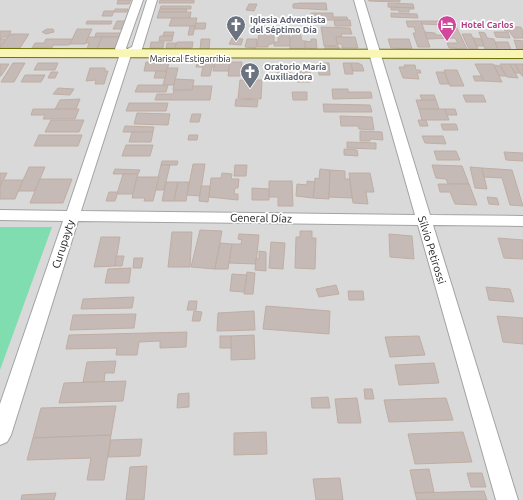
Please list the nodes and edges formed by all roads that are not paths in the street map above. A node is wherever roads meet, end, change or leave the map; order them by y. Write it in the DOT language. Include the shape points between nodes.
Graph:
graph roads {
  1 [pos="138,0"];
  2 [pos="152,0"];
  3 [pos="359,0"];
  4 [pos="0,53"];
  5 [pos="523,54"];
  6 [pos="125,56"];
  7 [pos="375,57"];
  8 [pos="0,59"];
  9 [pos="523,60"];
  10 [pos="0,215"];
  11 [pos="72,215"];
  12 [pos="423,220"];
  13 [pos="523,221"];
  14 [pos="0,435"];
  15 [pos="507,500"];
  1 -- 6 [label="street, Curupayty" via="120,49"];
  2 -- 6 [label="street, Curupayty" via="137,49"];
  3 -- 7 [label="street, Silvio Petirossi"];
  4 -- 6 [label="street"];
  5 -- 7 [label="street"];
  6 -- 7 [label="street, Mariscal Estigarribia"];
  6 -- 8 [label="street, Mariscal Estigarribia"];
  6 -- 11 [label="street, Curupayty"];
  7 -- 9 [label="street, Mariscal Estigarribia"];
  7 -- 12 [label="street, Silvio Petirossi"];
  10 -- 11 [label="street, General Díaz"];
  11 -- 12 [label="street, General Díaz"];
  11 -- 14 [label="street, Curupayty"];
  12 -- 13 [label="street, General Díaz"];
  12 -- 15 [label="street, Silvio Petirossi"];
}
